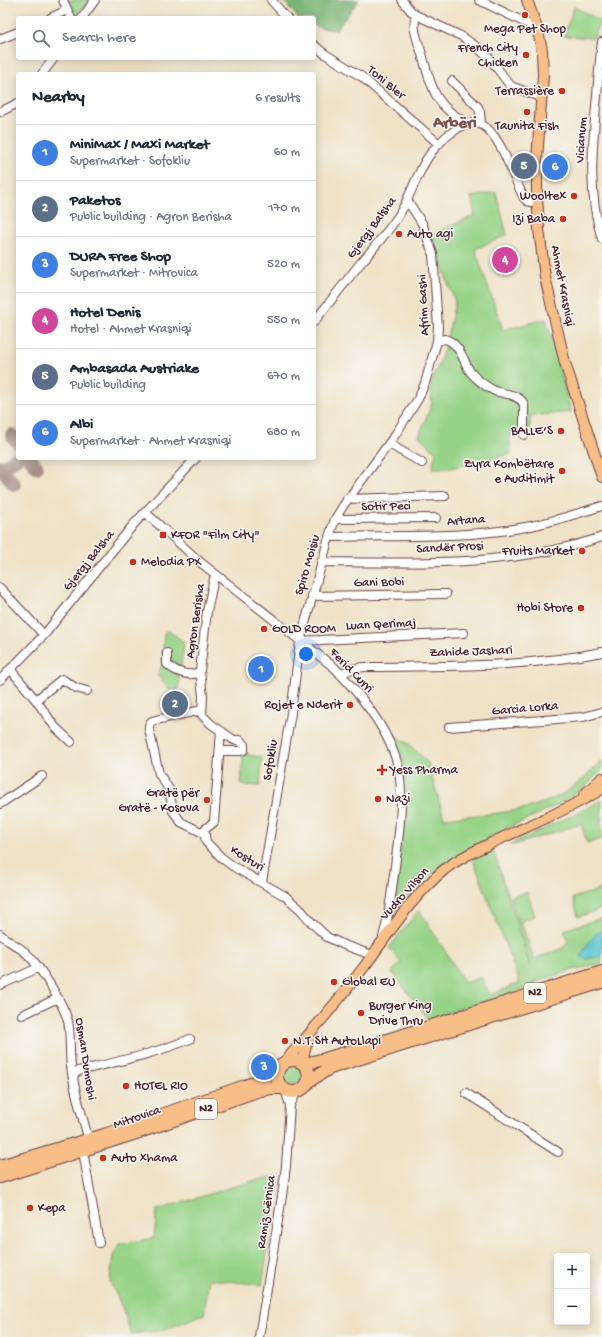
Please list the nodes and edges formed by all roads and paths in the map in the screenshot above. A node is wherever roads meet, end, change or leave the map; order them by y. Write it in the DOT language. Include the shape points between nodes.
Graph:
graph roads {
  1 [pos="63,0"];
  2 [pos="95,0"];
  3 [pos="271,0"];
  4 [pos="402,0"];
  5 [pos="479,0"];
  6 [pos="527,0"];
  7 [pos="69,14"];
  8 [pos="416,15"];
  9 [pos="83,16"];
  10 [pos="285,16"];
  11 [pos="538,31"];
  12 [pos="16,33"];
  13 [pos="0,39"];
  14 [pos="602,42"];
  15 [pos="316,47"];
  16 [pos="52,60"];
  17 [pos="44,72"];
  18 [pos="599,75"];
  19 [pos="452,81"];
  20 [pos="602,83"];
  21 [pos="541,96"];
  22 [pos="16,104"];
  23 [pos="0,112"];
  24 [pos="468,123"];
  25 [pos="481,124"];
  26 [pos="439,144"];
  27 [pos="407,200"];
  28 [pos="537,203"];
  29 [pos="602,239"];
  30 [pos="316,319"];
  31 [pos="437,341"];
  32 [pos="524,435"];
  33 [pos="389,444"];
  34 [pos="194,460"];
  35 [pos="422,463"];
  36 [pos="602,477"];
  37 [pos="445,496"];
  38 [pos="347,499"];
  39 [pos="602,506"];
  40 [pos="146,513"];
  41 [pos="436,518"];
  42 [pos="335,519"];
  43 [pos="329,537"];
  44 [pos="602,537"];
  45 [pos="321,562"];
  46 [pos="215,574"];
  47 [pos="0,588"];
  48 [pos="446,594"];
  49 [pos="312,596"];
  50 [pos="464,633"];
  51 [pos="44,635"];
  52 [pos="300,641"];
  53 [pos="602,652"];
  54 [pos="167,653"];
  55 [pos="10,669"];
  56 [pos="200,670"];
  57 [pos="340,674"];
  58 [pos="0,680"];
  59 [pos="86,691"];
  60 [pos="36,700"];
  61 [pos="202,710"];
  62 [pos="602,712"];
  63 [pos="449,727"];
  64 [pos="221,732"];
  65 [pos="71,742"];
  66 [pos="220,751"];
  67 [pos="42,776"];
  68 [pos="602,778"];
  69 [pos="602,789"];
  70 [pos="0,804"];
  71 [pos="570,806"];
  72 [pos="205,834"];
  73 [pos="262,882"];
  74 [pos="0,934"];
  75 [pos="382,941"];
  76 [pos="372,955"];
  77 [pos="38,968"];
  78 [pos="602,972"];
  79 [pos="602,982"];
  80 [pos="0,985"];
  81 [pos="58,998"];
  82 [pos="22,1015"];
  83 [pos="314,1029"];
  84 [pos="190,1039"];
  85 [pos="303,1063"];
  86 [pos="281,1065"];
  87 [pos="73,1076"];
  88 [pos="308,1081"];
  89 [pos="284,1089"];
  90 [pos="297,1092"];
  91 [pos="466,1093"];
  92 [pos="290,1105"];
  93 [pos="89,1140"];
  94 [pos="83,1151"];
  95 [pos="558,1152"];
  96 [pos="0,1166"];
  97 [pos="0,1177"];
  98 [pos="99,1243"];
  99 [pos="259,1337"];
  1 -- 7 [label="street"];
  2 -- 9 [label="street"];
  3 -- 10 [label="street"];
  4 -- 8 [label="street"];
  5 -- 11 [label="street"];
  6 -- 11 [label="main road, Ahmet Krasniqi"];
  8 -- 21 [label="street" via="477,46 513,87"];
  8 -- 24 [label="street" via="416,37 433,90 455,117"];
  11 -- 21 [label="main road, Ahmet Krasniqi" via="542,50"];
  12 -- 13 [label="street"];
  14 -- 18 [label="street, Vicianum"];
  15 -- 26 [label="street, Toni Bler" via="362,77"];
  16 -- 17 [label="street"];
  18 -- 20 [label="street"];
  18 -- 29 [label="street, Vicianum" via="592,179 593,201"];
  19 -- 25 [label="street" via="478,107"];
  21 -- 28 [label="main road, Ahmet Krasniqi"];
  22 -- 23 [label="street"];
  24 -- 25 [label="street"];
  24 -- 26 [label="street, Gjergj Balsha"];
  25 -- 28 [label="street" via="491,132 498,143 524,198"];
  26 -- 27 [label="street, Gjergj Balsha" via="421,168"];
  27 -- 30 [label="street, Gjergj Balsha" via="392,224"];
  27 -- 31 [label="street, Afrim Gashi" via="422,223 433,254"];
  28 -- 36 [label="main road, Ahmet Krasniqi" via="543,266 553,315 565,363"];
  31 -- 32 [label="street, Afrim Gashi" via="445,339 452,342 470,371 484,384 523,402"];
  31 -- 33 [label="street, Spiro Moisiu" via="422,391"];
  33 -- 35 [label="street"];
  33 -- 38 [label="street, Spiro Moisiu"];
  34 -- 40 [label="street, Gjergj Balsha"];
  37 -- 38 [label="street"];
  38 -- 42 [label="street, Spiro Moisiu"];
  39 -- 43 [label="street, Artana" via="527,527 501,531"];
  40 -- 46 [label="street, Ferid Curri"];
  40 -- 51 [label="street, Gjergj Balsha" via="134,524"];
  41 -- 42 [label="street, Sotir Peci"];
  42 -- 43 [label="street, Spiro Moisiu"];
  43 -- 45 [label="street, Spiro Moisiu"];
  44 -- 45 [label="street, Sandër Prosi" via="547,551 474,560"];
  45 -- 49 [label="street, Spiro Moisiu"];
  46 -- 52 [label="street, Ferid Curri"];
  46 -- 56 [label="street, Agron Berisha" via="207,611"];
  47 -- 51 [label="street"];
  48 -- 49 [label="street, Gani Bobi"];
  49 -- 52 [label="street, Spiro Moisiu"];
  50 -- 52 [label="street, Luan Qerimaj"];
  51 -- 55 [label="street, Gjergj Balsha"];
  52 -- 57 [label="street, Ferid Curri"];
  52 -- 73 [label="street, Sofokliu" via="291,713"];
  53 -- 57 [label="street, Zahide Jashari" via="571,658 509,663 364,667"];
  54 -- 56 [label="street, Agron Berisha" via="167,664 180,672 192,674"];
  55 -- 58 [label="street, Gjergj Balsha"];
  55 -- 60 [label="street"];
  56 -- 61 [label="street, Agron Berisha"];
  57 -- 75 [label="street, Ferid Curri" via="363,698 380,726 395,755 399,772 401,795 398,837 388,917"];
  59 -- 60 [label="street" via="62,679"];
  60 -- 65 [label="street" via="55,727"];
  61 -- 64 [label="street" via="205,719"];
  61 -- 72 [label="street" via="151,721 149,729 159,774 169,789 173,811 182,822"];
  62 -- 63 [label="street, Garcia Lorka" via="583,717"];
  64 -- 66 [label="street"];
  64 -- 66 [label="street" via="234,740 240,740 244,750"];
  66 -- 72 [label="street" via="214,822 204,830"];
  67 -- 70 [label="street"];
  68 -- 71 [label="main road, Vudro Vilson"];
  69 -- 71 [label="main road, Vudro Vilson"];
  71 -- 75 [label="main road, Vudro Vilson" via="474,851 446,869 421,891"];
  72 -- 73 [label="street, Kosturi" via="206,842 222,858"];
  73 -- 76 [label="street, Kosturi" via="285,896 327,937"];
  74 -- 77 [label="street, Osman Dumoshi" via="25,951"];
  75 -- 76 [label="main road, Vudro Vilson"];
  76 -- 83 [label="main road, Vudro Vilson"];
  77 -- 80 [label="street"];
  77 -- 81 [label="street, Osman Dumoshi"];
  78 -- 85 [label="highway, N2" via="325,1059"];
  79 -- 88 [label="highway, N2" via="330,1068"];
  81 -- 82 [label="street"];
  81 -- 87 [label="street, Osman Dumoshi" via="68,1020"];
  83 -- 85 [label="main road" via="306,1045"];
  83 -- 86 [label="main road"];
  84 -- 87 [label="street" via="135,1057 78,1071"];
  85 -- 86 [label="highway, N2" via="293,1059"];
  85 -- 88 [label="highway" via="309,1072"];
  86 -- 89 [label="highway" via="277,1079"];
  86 -- 93 [label="highway, Mitrovica / N2" via="263,1079"];
  87 -- 93 [label="street, Osman Dumoshi"];
  88 -- 90 [label="highway, N2" via="306,1086"];
  89 -- 90 [label="highway, N2"];
  89 -- 92 [label="street"];
  89 -- 94 [label="highway, Mitrovica / N2" via="260,1090"];
  90 -- 92 [label="street, Ramiz Cërnica"];
  91 -- 95 [label="street"];
  92 -- 99 [label="street, Ramiz Cërnica" via="282,1196"];
  93 -- 96 [label="highway, Mitrovica / N2"];
  94 -- 97 [label="highway, Mitrovica / N2"];
  94 -- 98 [label="street"];
}
